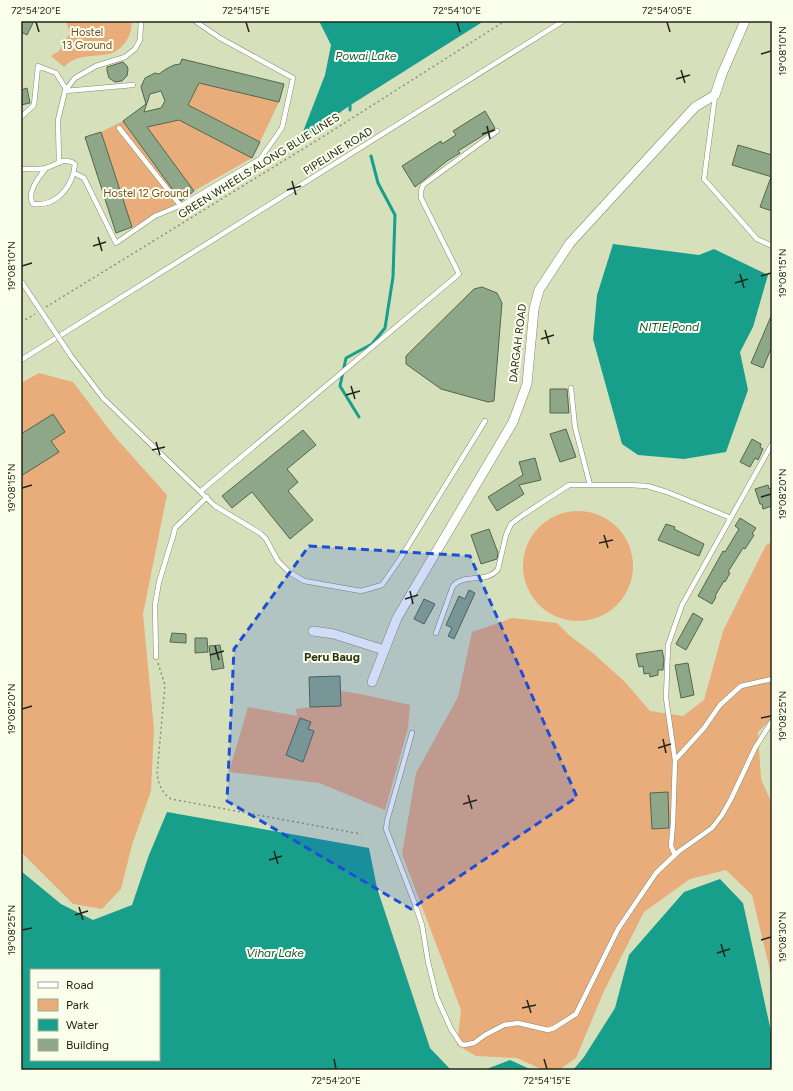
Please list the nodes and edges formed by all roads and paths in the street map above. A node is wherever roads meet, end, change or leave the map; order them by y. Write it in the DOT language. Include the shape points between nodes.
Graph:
graph roads {
  1 [pos="141,21"];
  2 [pos="195,21"];
  3 [pos="505,21"];
  4 [pos="563,21"];
  5 [pos="745,21"];
  6 [pos="133,85"];
  7 [pos="65,90"];
  8 [pos="715,95"];
  9 [pos="21,117"];
  10 [pos="119,128"];
  11 [pos="497,131"];
  12 [pos="59,163"];
  13 [pos="46,168"];
  14 [pos="21,169"];
  15 [pos="74,173"];
  16 [pos="180,205"];
  17 [pos="772,246"];
  18 [pos="21,281"];
  19 [pos="46,307"];
  20 [pos="39,311"];
  21 [pos="21,322"];
  22 [pos="21,360"];
  23 [pos="571,388"];
  24 [pos="485,421"];
  25 [pos="772,444"];
  26 [pos="590,485"];
  27 [pos="201,491"];
  28 [pos="207,497"];
  29 [pos="730,518"];
  30 [pos="313,631"];
  31 [pos="436,633"];
  32 [pos="384,650"];
  33 [pos="156,657"];
  34 [pos="772,679"];
  35 [pos="372,682"];
  36 [pos="772,721"];
  37 [pos="412,733"];
  38 [pos="675,760"];
  39 [pos="361,834"];
  40 [pos="675,855"];
  1 -- 7 [label="lane" via="140,40 135,49 125,57 96,66 75,78"];
  2 -- 16 [label="lane" via="220,38 294,78 282,128 260,159"];
  3 -- 19 [label="path, GREEN WHEELS ALONG BLUE LINES"];
  4 -- 22 [label="lane, PIPELINE ROAD"];
  5 -- 8 [label="street"];
  6 -- 7 [label="lane"];
  7 -- 9 [label="lane" via="56,73 38,66 34,105"];
  7 -- 12 [label="lane" via="58,120"];
  8 -- 17 [label="lane" via="704,179 757,239"];
  8 -- 32 [label="street, DARGAH ROAD" via="695,107 570,243 539,290 534,309 527,384 513,422 397,618"];
  10 -- 16 [label="lane"];
  11 -- 27 [label="lane" via="423,185 421,191 421,198 459,274"];
  12 -- 13 [label="lane"];
  12 -- 15 [label="lane" via="70,160 75,164"];
  13 -- 14 [label="lane"];
  13 -- 15 [label="lane" via="31,192 33,204 43,205 60,196 66,190"];
  15 -- 16 [label="lane" via="84,178 116,243 154,216"];
  18 -- 27 [label="lane, bridge" via="71,356 103,398"];
  20 -- 21 [label="path"];
  23 -- 26 [label="lane" via="575,427"];
  24 -- 28 [label="lane" via="382,585 361,591 304,581 289,572 278,561 260,533 215,506"];
  25 -- 29 [label="lane"];
  26 -- 29 [label="lane" via="647,486"];
  26 -- 31 [label="lane" via="569,485 511,524 498,569 489,576 456,582"];
  27 -- 28 [label="lane"];
  28 -- 33 [label="lane" via="174,533 159,582 155,605"];
  29 -- 38 [label="lane" via="682,605 668,644 666,698"];
  30 -- 32 [label="street" via="334,634"];
  32 -- 35 [label="street, DARGAH ROAD"];
  33 -- 39 [label="path" via="165,685 157,774 165,795"];
  34 -- 38 [label="lane" via="741,686 720,705 704,728"];
  36 -- 40 [label="lane" via="755,748 722,815 712,828"];
  37 -- 40 [label="lane" via="386,829 422,925 437,998 461,1044 474,1043 484,1034 504,1025 518,1023 548,1030 576,1014 618,929 656,874"];
  38 -- 40 [label="lane" via="671,846"];
}
